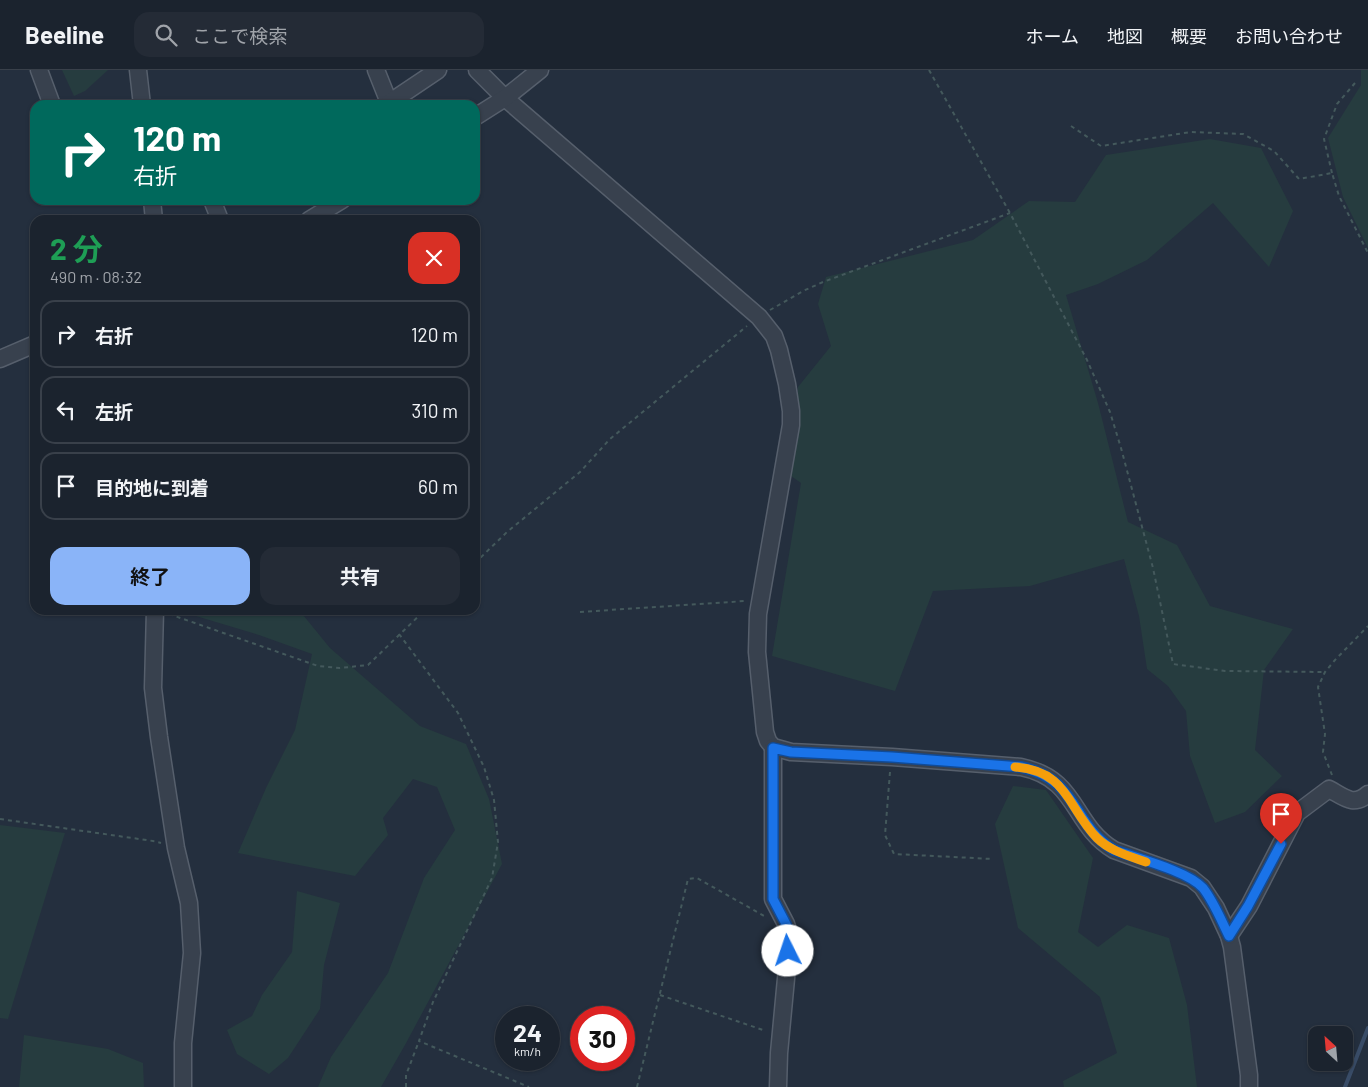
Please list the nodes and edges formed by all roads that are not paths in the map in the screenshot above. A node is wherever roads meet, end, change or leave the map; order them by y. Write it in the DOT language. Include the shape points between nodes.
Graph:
graph roads {
  1 [pos="39,70"];
  2 [pos="138,70"];
  3 [pos="376,70"];
  4 [pos="438,70"];
  5 [pos="477,70"];
  6 [pos="540,70"];
  7 [pos="505,98"];
  8 [pos="50,100"];
  9 [pos="141,100"];
  10 [pos="388,100"];
  11 [pos="396,100"];
  12 [pos="480,114"];
  13 [pos="334,205"];
  14 [pos="317,215"];
  15 [pos="30,346"];
  16 [pos="0,359"];
  17 [pos="161,615"];
  18 [pos="773,748"];
  19 [pos="1368,794"];
  20 [pos="1229,936"];
  21 [pos="183,1087"];
  22 [pos="778,1087"];
  23 [pos="1249,1087"];
  1 -- 8 [label="street"];
  2 -- 9 [label="street"];
  3 -- 10 [label="street"];
  4 -- 11 [label="street"];
  5 -- 7 [label="street"];
  6 -- 7 [label="street"];
  7 -- 12 [label="street"];
  7 -- 18 [label="street" via="759,317 774,336 787,384 791,425 760,600 757,652 765,732"];
  13 -- 14 [label="street"];
  15 -- 16 [label="street"];
  17 -- 21 [label="street" via="153,688 176,848 189,903 192,953 183,1043"];
  18 -- 20 [label="street" via="1035,770 1068,794 1090,829 1105,845 1191,878 1202,887"];
  18 -- 22 [label="street" via="773,899 790,936"];
  19 -- 20 [label="street" via="1352,801 1329,788 1297,813"];
  20 -- 23 [label="street"];
}
